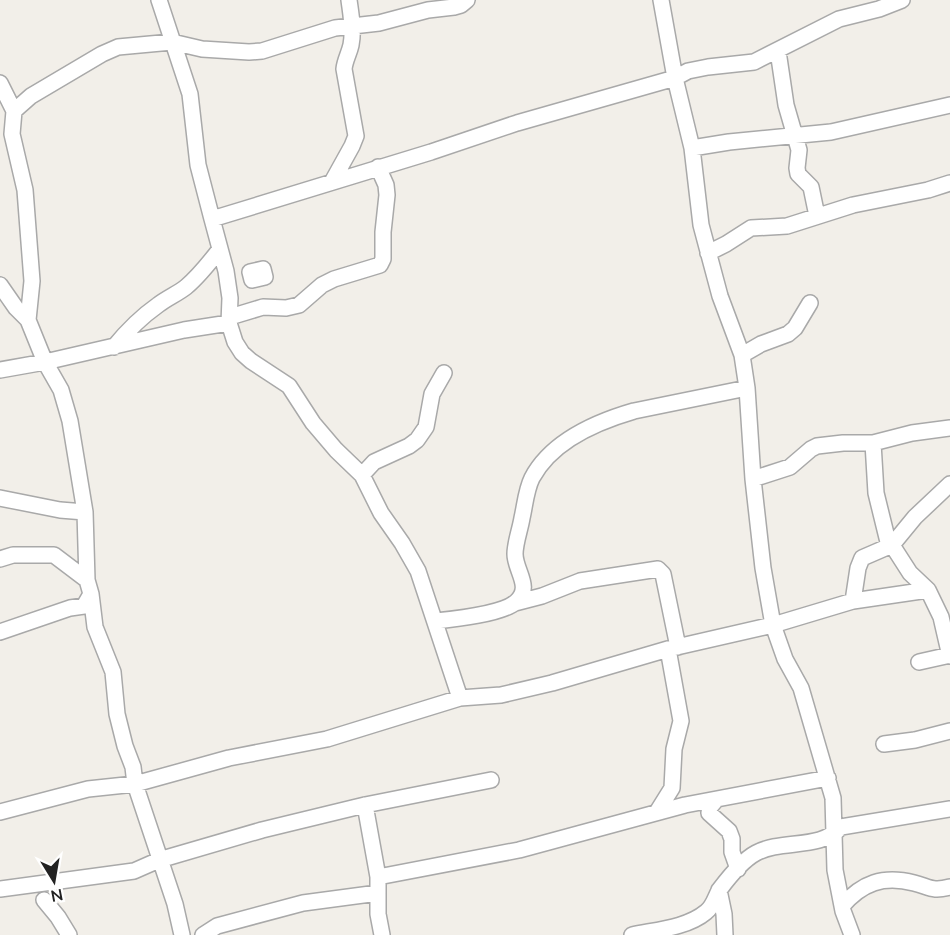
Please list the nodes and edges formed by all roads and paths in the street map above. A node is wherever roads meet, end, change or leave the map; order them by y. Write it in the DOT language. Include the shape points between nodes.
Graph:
graph roads {
  1 [pos="159,0"];
  2 [pos="349,0"];
  3 [pos="467,0"];
  4 [pos="662,0"];
  5 [pos="902,0"];
  6 [pos="421,6"];
  7 [pos="353,25"];
  8 [pos="172,42"];
  9 [pos="778,51"];
  10 [pos="675,78"];
  11 [pos="0,83"];
  12 [pos="950,105"];
  13 [pos="14,111"];
  14 [pos="794,137"];
  15 [pos="692,148"];
  16 [pos="378,167"];
  17 [pos="332,182"];
  18 [pos="950,183"];
  19 [pos="817,216"];
  20 [pos="212,219"];
  21 [pos="220,249"];
  22 [pos="708,253"];
  23 [pos="0,285"];
  24 [pos="810,303"];
  25 [pos="28,320"];
  26 [pos="230,320"];
  27 [pos="114,347"];
  28 [pos="742,355"];
  29 [pos="45,362"];
  30 [pos="0,370"];
  31 [pos="444,373"];
  32 [pos="747,388"];
  33 [pos="950,429"];
  34 [pos="873,443"];
  35 [pos="362,475"];
  36 [pos="753,479"];
  37 [pos="948,489"];
  38 [pos="0,498"];
  39 [pos="85,512"];
  40 [pos="891,546"];
  41 [pos="0,559"];
  42 [pos="910,573"];
  43 [pos="89,587"];
  44 [pos="928,590"];
  45 [pos="899,594"];
  46 [pos="853,601"];
  47 [pos="516,603"];
  48 [pos="436,621"];
  49 [pos="773,625"];
  50 [pos="0,632"];
  51 [pos="673,648"];
  52 [pos="950,655"];
  53 [pos="919,662"];
  54 [pos="460,698"];
  55 [pos="950,731"];
  56 [pos="884,744"];
  57 [pos="828,778"];
  58 [pos="491,780"];
  59 [pos="135,784"];
  60 [pos="716,800"];
  61 [pos="365,805"];
  62 [pos="950,809"];
  63 [pos="0,812"];
  64 [pos="657,812"];
  65 [pos="834,835"];
  66 [pos="159,860"];
  67 [pos="738,869"];
  68 [pos="378,885"];
  69 [pos="950,887"];
  70 [pos="0,890"];
  71 [pos="719,890"];
  72 [pos="44,900"];
  73 [pos="842,906"];
  74 [pos="179,933"];
  75 [pos="69,935"];
  76 [pos="202,935"];
  77 [pos="382,935"];
  78 [pos="632,935"];
  79 [pos="725,935"];
  80 [pos="852,935"];
  1 -- 8 [label="street"];
  2 -- 7 [label="street"];
  3 -- 6 [label="street" via="454,8"];
  4 -- 10 [label="street"];
  5 -- 9 [label="street" via="839,19"];
  6 -- 7 [label="street" via="379,23"];
  7 -- 8 [label="street" via="249,52 202,49"];
  7 -- 17 [label="street" via="344,69 356,136"];
  8 -- 13 [label="street" via="118,46 31,96"];
  8 -- 20 [label="street" via="190,94 198,165"];
  9 -- 10 [label="street" via="754,62 688,71"];
  9 -- 14 [label="street"];
  10 -- 15 [label="street"];
  10 -- 16 [label="street"];
  11 -- 13 [label="street"];
  12 -- 14 [label="street"];
  13 -- 25 [label="street" via="12,134 25,190 32,281"];
  14 -- 15 [label="street"];
  14 -- 19 [label="street" via="800,155 798,174 811,187"];
  15 -- 22 [label="street"];
  16 -- 17 [label="street"];
  16 -- 26 [label="street" via="387,195 380,265 334,279 299,305 263,308"];
  17 -- 20 [label="street"];
  18 -- 19 [label="street"];
  19 -- 22 [label="street" via="787,226 752,228"];
  20 -- 21 [label="street"];
  21 -- 26 [label="street" via="228,280"];
  21 -- 27 [label="street" via="200,274 134,324"];
  22 -- 28 [label="street"];
  23 -- 25 [label="street"];
  24 -- 28 [label="street" via="788,334"];
  25 -- 29 [label="street"];
  26 -- 27 [label="street"];
  26 -- 35 [label="street" via="231,332 242,353 289,386 313,423"];
  27 -- 29 [label="street"];
  28 -- 32 [label="street"];
  29 -- 30 [label="street"];
  29 -- 39 [label="street" via="60,390 70,422"];
  31 -- 35 [label="street" via="432,394 426,427 417,440 374,462"];
  32 -- 36 [label="street"];
  32 -- 47 [label="street" via="617,416 573,436 559,447 528,488 514,552 524,585"];
  33 -- 34 [label="street"];
  34 -- 36 [label="street" via="818,446 790,467"];
  34 -- 40 [label="street" via="876,493"];
  35 -- 48 [label="street" via="417,571"];
  36 -- 49 [label="street"];
  37 -- 40 [label="street" via="915,517"];
  38 -- 39 [label="street"];
  39 -- 43 [label="street"];
  40 -- 42 [label="street"];
  40 -- 46 [label="street" via="862,558"];
  41 -- 43 [label="street" via="13,555 54,555"];
  42 -- 44 [label="street"];
  42 -- 45 [label="street"];
  43 -- 50 [label="street" via="84,606"];
  43 -- 59 [label="street" via="95,627 113,672 117,714"];
  44 -- 45 [label="street"];
  44 -- 52 [label="street" via="941,617"];
  45 -- 46 [label="street"];
  46 -- 49 [label="street"];
  47 -- 48 [label="street" via="491,612"];
  47 -- 51 [label="street" via="580,580 658,569 663,574"];
  48 -- 54 [label="street"];
  49 -- 51 [label="street"];
  49 -- 57 [label="street" via="801,688"];
  51 -- 54 [label="street" via="552,683"];
  51 -- 64 [label="street" via="681,721 674,749 672,788"];
  52 -- 53 [label="street"];
  54 -- 59 [label="street" via="327,739 229,758"];
  55 -- 56 [label="street"];
  57 -- 60 [label="street"];
  57 -- 65 [label="street" via="834,798"];
  58 -- 61 [label="street"];
  59 -- 63 [label="street" via="88,789"];
  59 -- 66 [label="street"];
  60 -- 64 [label="street"];
  60 -- 67 [label="street" via="709,813 729,831"];
  61 -- 66 [label="street"];
  61 -- 68 [label="street"];
  62 -- 65 [label="street" via="841,827"];
  64 -- 68 [label="street"];
  65 -- 67 [label="street" via="757,852"];
  65 -- 73 [label="street"];
  66 -- 70 [label="street" via="134,871"];
  66 -- 74 [label="street" via="175,904"];
  67 -- 71 [label="street"];
  68 -- 76 [label="street" via="217,926"];
  68 -- 77 [label="street"];
  69 -- 73 [label="street" via="933,890 906,881 876,881 850,896"];
  71 -- 78 [label="street" via="713,905 692,921"];
  71 -- 79 [label="street"];
  72 -- 75 [label="street"];
  73 -- 80 [label="street"];
}
